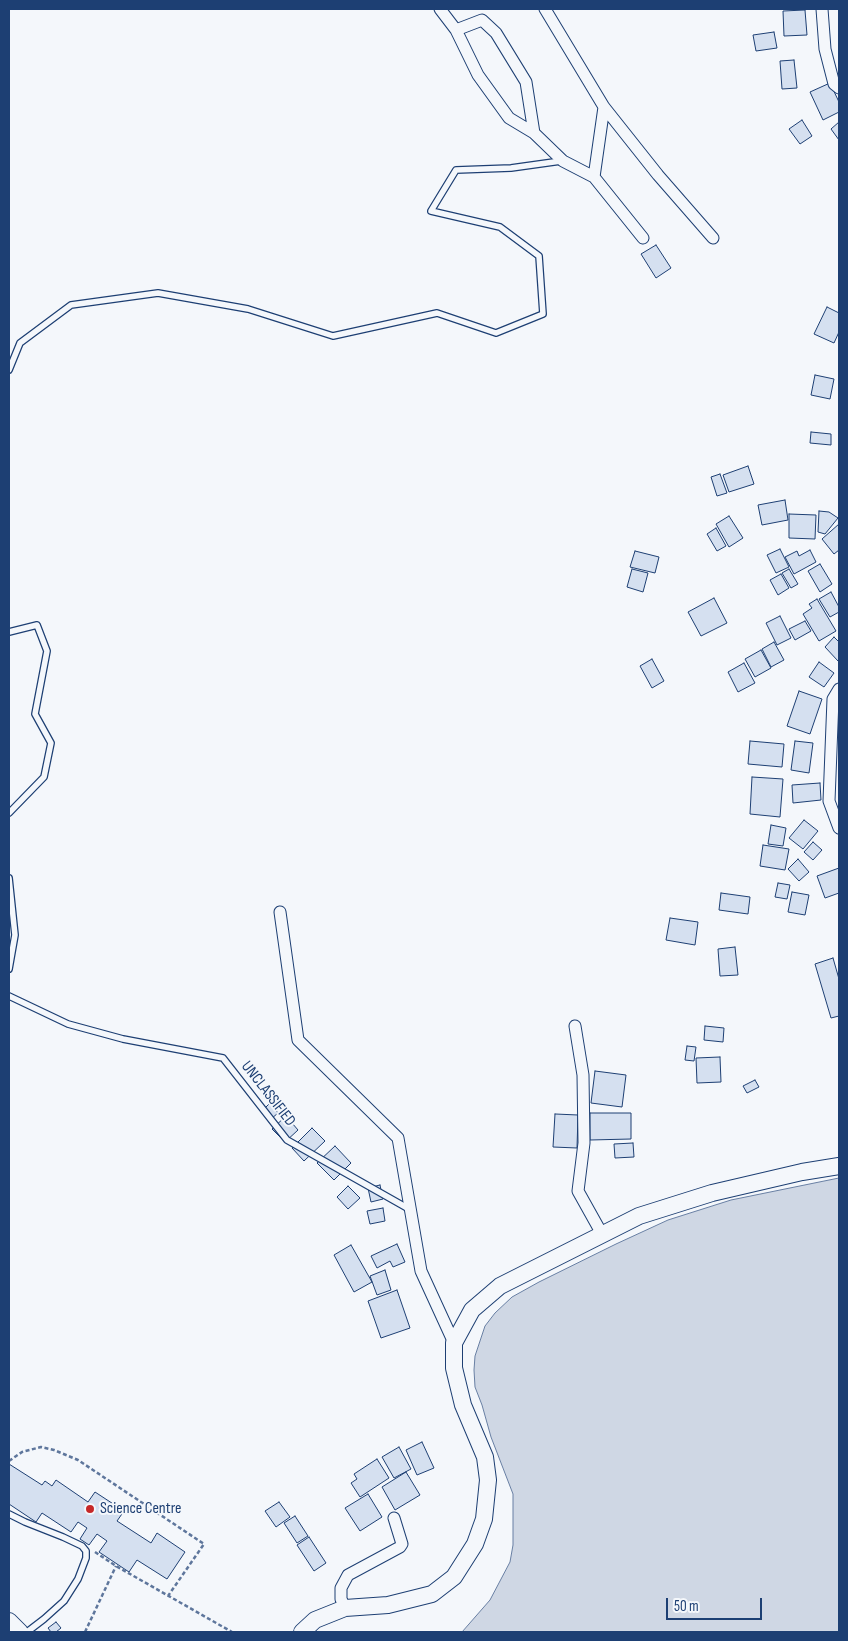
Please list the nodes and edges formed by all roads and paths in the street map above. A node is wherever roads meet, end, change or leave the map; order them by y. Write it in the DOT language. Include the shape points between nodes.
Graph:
graph roads {
  1 [pos="440,9"];
  2 [pos="545,9"];
  3 [pos="822,9"];
  4 [pos="456,30"];
  5 [pos="839,88"];
  6 [pos="604,107"];
  7 [pos="534,133"];
  8 [pos="563,161"];
  9 [pos="594,177"];
  10 [pos="643,238"];
  11 [pos="713,238"];
  12 [pos="9,370"];
  13 [pos="9,632"];
  14 [pos="839,689"];
  15 [pos="835,765"];
  16 [pos="9,813"];
  17 [pos="839,828"];
  18 [pos="9,878"];
  19 [pos="280,912"];
  20 [pos="9,969"];
  21 [pos="9,996"];
  22 [pos="575,1026"];
  23 [pos="839,1166"];
  24 [pos="411,1210"];
  25 [pos="602,1234"];
  26 [pos="454,1344"];
  27 [pos="9,1461"];
  28 [pos="9,1514"];
  29 [pos="394,1518"];
  30 [pos="86,1551"];
  31 [pos="116,1566"];
  32 [pos="168,1596"];
  33 [pos="344,1608"];
  34 [pos="9,1621"];
  35 [pos="20,1632"];
  36 [pos="27,1632"];
  37 [pos="85,1632"];
  38 [pos="232,1632"];
  39 [pos="302,1632"];
  1 -- 4 [label="street"];
  2 -- 6 [label="street"];
  3 -- 5 [label="street" via="825,49 834,84"];
  4 -- 7 [label="street" via="478,75 509,118"];
  4 -- 7 [label="street" via="482,20 496,33 526,82"];
  6 -- 9 [label="street"];
  6 -- 11 [label="street"];
  7 -- 8 [label="street"];
  8 -- 9 [label="street"];
  8 -- 12 [label="lane" via="511,168 456,170 431,211 500,227 539,256 543,314 496,333 437,313 333,336 248,309 158,293 71,305 20,343"];
  9 -- 10 [label="street"];
  13 -- 16 [label="lane" via="37,625 47,651 34,714 50,744 44,777"];
  14 -- 15 [label="street" via="833,699"];
  15 -- 17 [label="street" via="828,801"];
  18 -- 20 [label="lane" via="15,935"];
  19 -- 24 [label="street" via="298,1040 398,1138"];
  21 -- 24 [label="lane, UNCLASSIFIED" via="68,1024 123,1039 223,1058 287,1140"];
  22 -- 25 [label="street" via="583,1075 584,1143 578,1191"];
  23 -- 25 [label="main road" via="712,1193 639,1216"];
  24 -- 26 [label="street" via="421,1271"];
  25 -- 26 [label="main road" via="500,1286 472,1310"];
  26 -- 33 [label="main road" via="454,1368 463,1405 484,1457 488,1480 484,1519 475,1544 454,1577 432,1594 388,1605"];
  27 -- 32 [label="path" via="22,1452 41,1447 54,1450 86,1465 204,1544"];
  28 -- 30 [label="lane" via="63,1536"];
  29 -- 33 [label="street" via="402,1544 348,1575 341,1588"];
  30 -- 31 [label="path" via="95,1552"];
  30 -- 36 [label="lane" via="78,1579 64,1601"];
  31 -- 32 [label="path"];
  31 -- 37 [label="path"];
  32 -- 38 [label="path"];
  33 -- 39 [label="main road" via="315,1620"];
  34 -- 35 [label="main road"];
}
